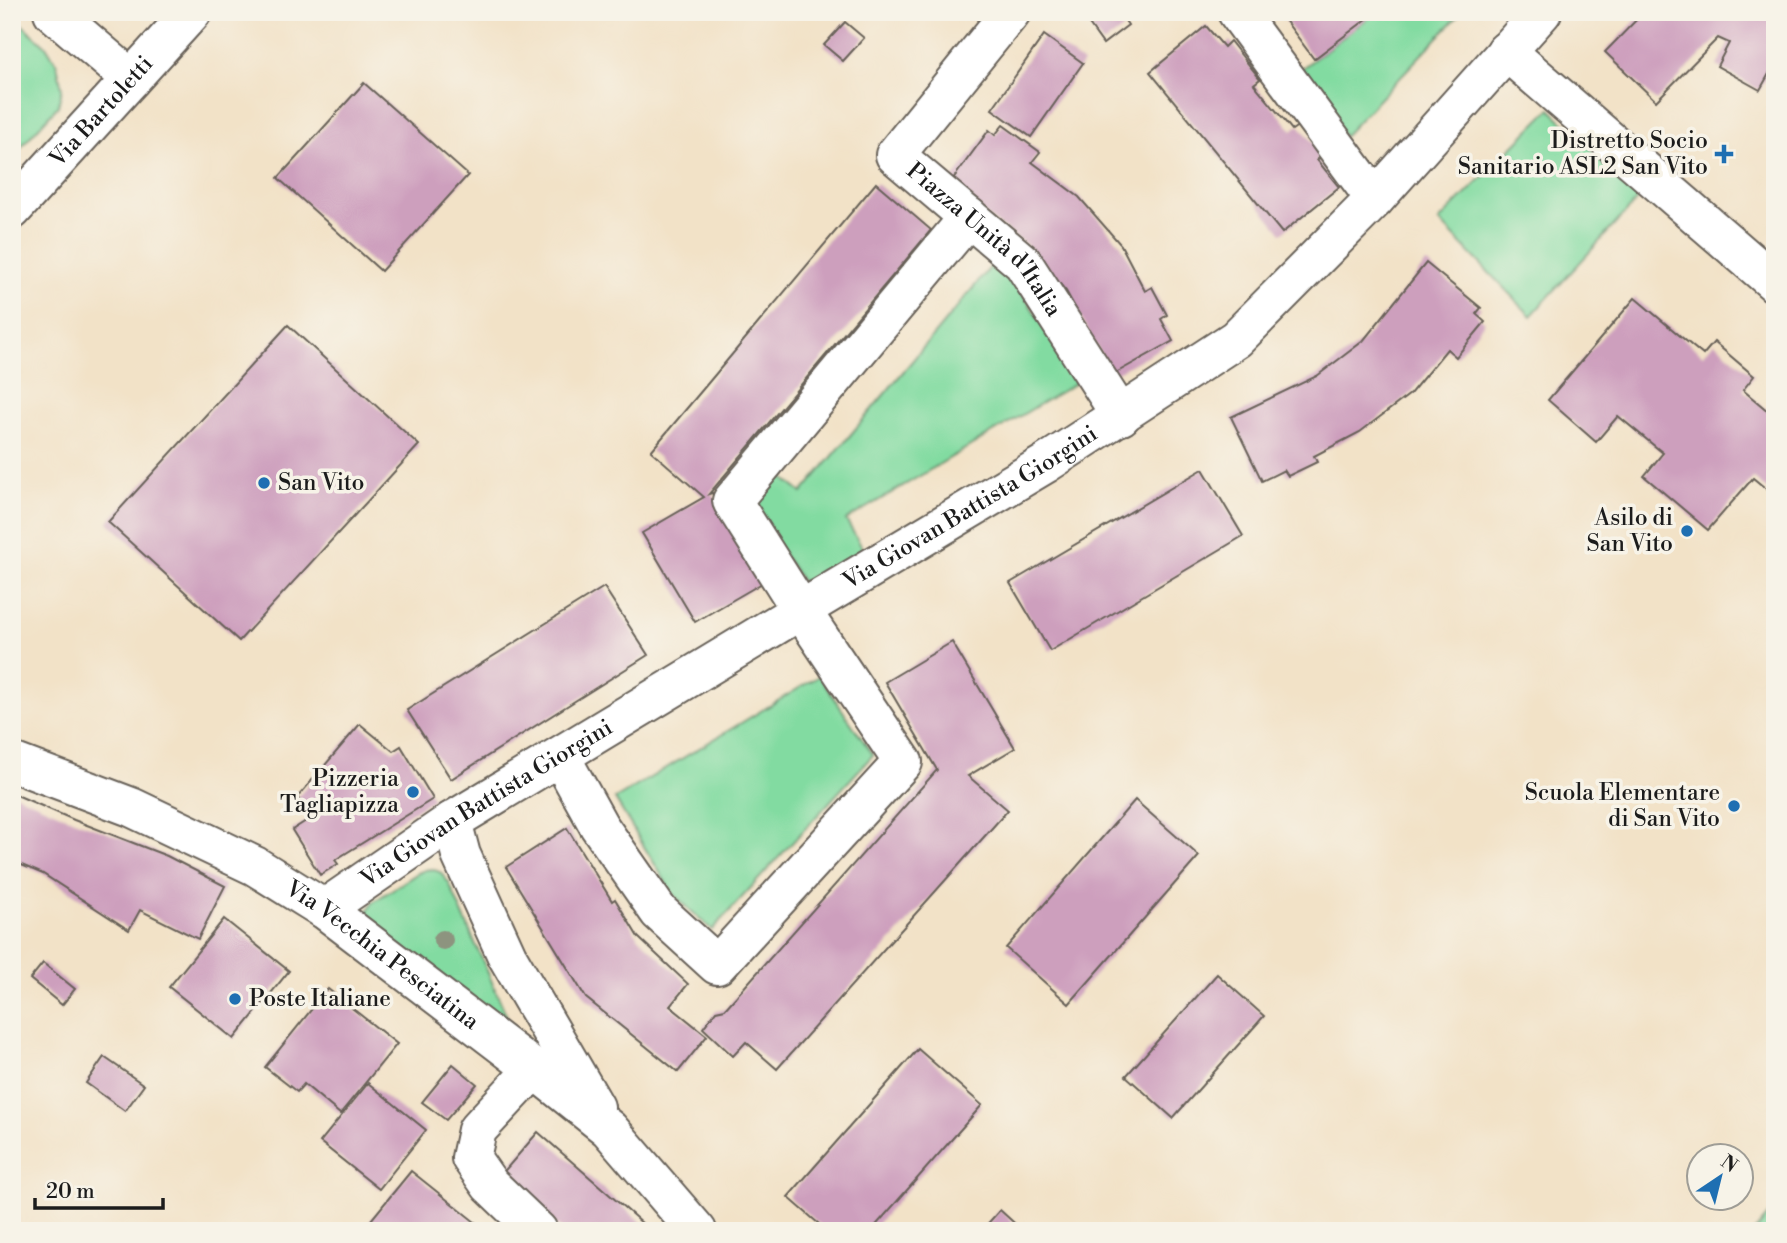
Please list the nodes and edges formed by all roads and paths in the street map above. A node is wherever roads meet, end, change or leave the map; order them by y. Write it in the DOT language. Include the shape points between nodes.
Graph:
graph roads {
  1 [pos="53,12"];
  2 [pos="192,12"];
  3 [pos="1237,12"];
  4 [pos="1542,12"];
  5 [pos="1000,16"];
  6 [pos="1506,51"];
  7 [pos="131,79"];
  8 [pos="1375,199"];
  9 [pos="12,210"];
  10 [pos="969,217"];
  11 [pos="1775,283"];
  12 [pos="1121,416"];
  13 [pos="801,610"];
  14 [pos="560,756"];
  15 [pos="12,762"];
  16 [pos="452,821"];
  17 [pos="324,909"];
  18 [pos="534,1069"];
  19 [pos="609,1129"];
  20 [pos="538,1231"];
  21 [pos="697,1231"];
  1 -- 7 [label="street"];
  2 -- 7 [label="street, Via Bartoletti"];
  3 -- 8 [label="street"];
  4 -- 6 [label="street, Via Giovan Battista Giorgini"];
  5 -- 10 [label="street, Piazza Unità d'Italia" via="895,155"];
  6 -- 8 [label="street, Via Giovan Battista Giorgini"];
  6 -- 11 [label="street"];
  7 -- 9 [label="street, Via Bartoletti"];
  8 -- 12 [label="street, Via Giovan Battista Giorgini" via="1236,340"];
  10 -- 12 [label="street, Piazza Unità d'Italia" via="1023,263"];
  10 -- 13 [label="street" via="732,501"];
  12 -- 13 [label="street, Via Giovan Battista Giorgini"];
  13 -- 14 [label="street, Via Giovan Battista Giorgini"];
  13 -- 14 [label="street" via="903,762 717,965 659,912 599,826"];
  14 -- 16 [label="street, Via Giovan Battista Giorgini"];
  15 -- 17 [label="street, Via Vecchia Pesciatina" via="131,807 255,866"];
  16 -- 17 [label="street, Via Giovan Battista Giorgini"];
  16 -- 19 [label="street" via="461,855 507,956"];
  17 -- 18 [label="street, Via Vecchia Pesciatina"];
  18 -- 19 [label="street, Via Vecchia Pesciatina"];
  18 -- 20 [label="street" via="477,1130 471,1158 490,1185"];
  19 -- 21 [label="street, Via Vecchia Pesciatina"];
}
